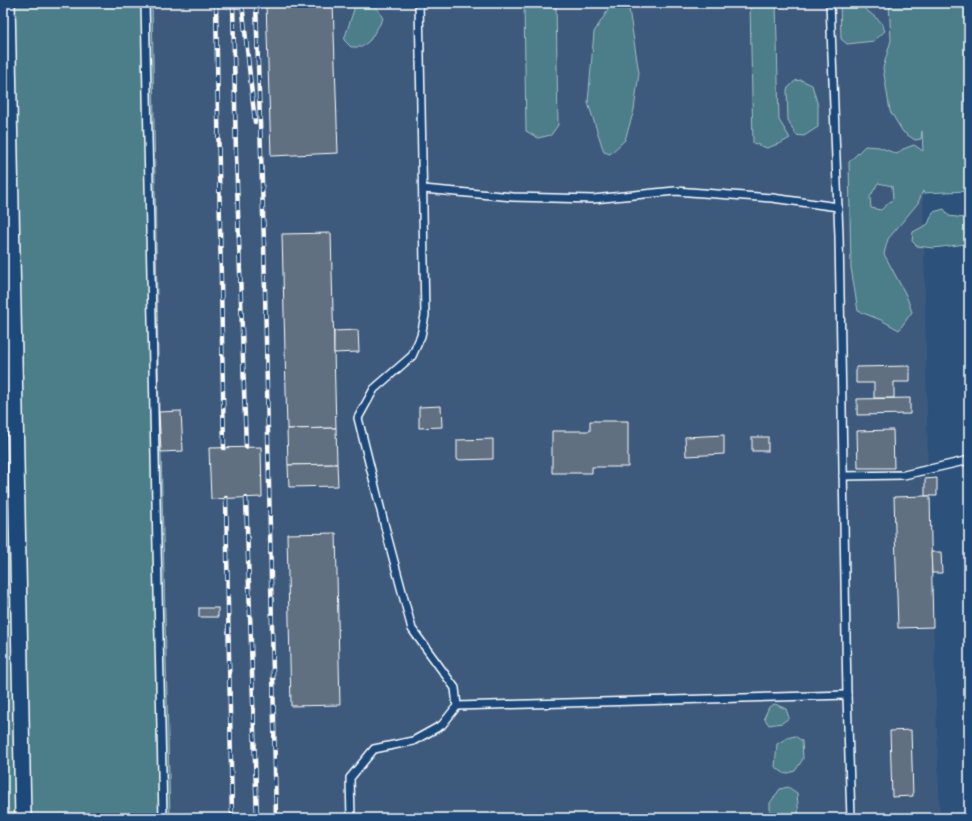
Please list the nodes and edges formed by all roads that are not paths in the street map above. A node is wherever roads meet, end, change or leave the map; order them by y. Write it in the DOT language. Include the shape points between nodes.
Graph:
graph roads {
  1 [pos="7,3"];
  2 [pos="145,3"];
  3 [pos="419,3"];
  4 [pos="830,3"];
  5 [pos="423,189"];
  6 [pos="838,207"];
  7 [pos="969,460"];
  8 [pos="843,476"];
  9 [pos="847,695"];
  10 [pos="457,706"];
  11 [pos="23,818"];
  12 [pos="163,818"];
  13 [pos="351,818"];
  14 [pos="851,818"];
  1 -- 11 [label="street"];
  2 -- 12 [label="lane"];
  3 -- 5 [label="lane"];
  4 -- 6 [label="lane"];
  5 -- 6 [label="lane" via="513,197 593,199 675,191 772,198"];
  5 -- 10 [label="lane" via="425,316 421,336 412,356 374,389 358,418 412,628 456,688"];
  6 -- 8 [label="lane"];
  7 -- 8 [label="lane" via="904,475"];
  8 -- 9 [label="lane"];
  9 -- 10 [label="lane"];
  9 -- 14 [label="lane"];
  10 -- 13 [label="lane" via="442,725 413,742 374,748 350,778"];
}
